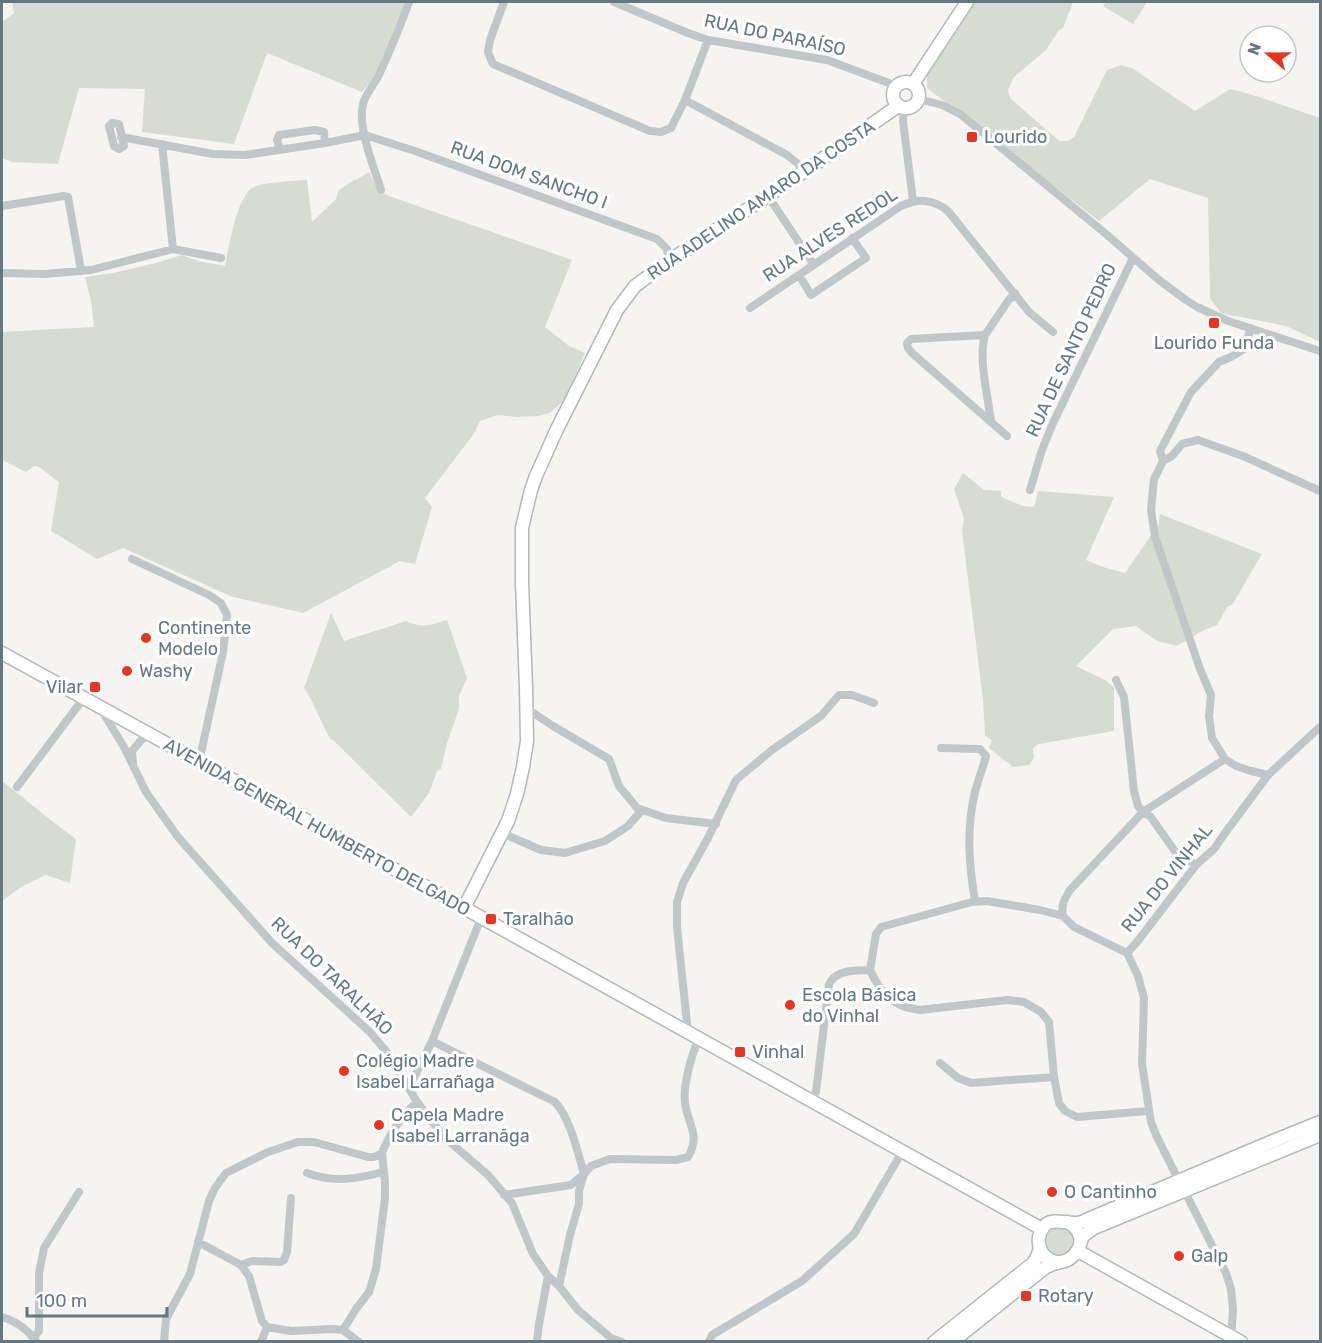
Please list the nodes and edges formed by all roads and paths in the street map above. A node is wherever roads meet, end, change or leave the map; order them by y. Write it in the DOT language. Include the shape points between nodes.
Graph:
graph roads {
  1 [pos="409,2"];
  2 [pos="504,2"];
  3 [pos="614,2"];
  4 [pos="967,2"];
  5 [pos="708,40"];
  6 [pos="913,84"];
  7 [pos="897,86"];
  8 [pos="919,99"];
  9 [pos="685,100"];
  10 [pos="901,107"];
  11 [pos="364,135"];
  12 [pos="121,137"];
  13 [pos="325,143"];
  14 [pos="162,144"];
  15 [pos="280,150"];
  16 [pos="805,171"];
  17 [pos="381,190"];
  18 [pos="768,196"];
  19 [pos="913,201"];
  20 [pos="2,206"];
  21 [pos="852,238"];
  22 [pos="173,249"];
  23 [pos="221,258"];
  24 [pos="1133,258"];
  25 [pos="669,261"];
  26 [pos="814,265"];
  27 [pos="81,270"];
  28 [pos="2,273"];
  29 [pos="799,275"];
  30 [pos="1015,293"];
  31 [pos="750,308"];
  32 [pos="1251,328"];
  33 [pos="1053,332"];
  34 [pos="985,335"];
  35 [pos="1320,351"];
  36 [pos="991,421"];
  37 [pos="1007,436"];
  38 [pos="1163,461"];
  39 [pos="1030,490"];
  40 [pos="1320,491"];
  41 [pos="132,559"];
  42 [pos="2,653"];
  43 [pos="1116,680"];
  44 [pos="83,699"];
  45 [pos="874,703"];
  46 [pos="526,708"];
  47 [pos="101,709"];
  48 [pos="1320,727"];
  49 [pos="153,737"];
  50 [pos="941,748"];
  51 [pos="1225,759"];
  52 [pos="199,762"];
  53 [pos="133,766"];
  54 [pos="1268,776"];
  55 [pos="17,787"];
  56 [pos="642,810"];
  57 [pos="1143,812"];
  58 [pos="716,824"];
  59 [pos="502,833"];
  60 [pos="1196,865"];
  61 [pos="975,902"];
  62 [pos="464,908"];
  63 [pos="1064,916"];
  64 [pos="481,918"];
  65 [pos="1126,953"];
  66 [pos="870,970"];
  67 [pos="694,1036"];
  68 [pos="432,1041"];
  69 [pos="940,1063"];
  70 [pos="1054,1077"];
  71 [pos="408,1084"];
  72 [pos="811,1100"];
  73 [pos="417,1102"];
  74 [pos="1148,1111"];
  75 [pos="1320,1122"];
  76 [pos="1320,1135"];
  77 [pos="902,1152"];
  78 [pos="382,1153"];
  79 [pos="383,1172"];
  80 [pos="307,1173"];
  81 [pos="584,1174"];
  82 [pos="1182,1186"];
  83 [pos="79,1192"];
  84 [pos="504,1195"];
  85 [pos="291,1198"];
  86 [pos="1067,1222"];
  87 [pos="1042,1229"];
  88 [pos="198,1242"];
  89 [pos="1079,1247"];
  90 [pos="1040,1249"];
  91 [pos="1062,1262"];
  92 [pos="241,1265"];
  93 [pos="548,1276"];
  94 [pos="559,1286"];
  95 [pos="2,1317"];
  96 [pos="267,1327"];
  97 [pos="343,1330"];
  98 [pos="35,1339"];
  99 [pos="610,1340"];
  100 [pos="1235,1340"];
  101 [pos="164,1341"];
  102 [pos="261,1341"];
  103 [pos="359,1341"];
  104 [pos="537,1341"];
  105 [pos="622,1341"];
  106 [pos="709,1341"];
  107 [pos="934,1341"];
  108 [pos="952,1341"];
  1 -- 11 [label="street" via="392,47 363,103"];
  2 -- 9 [label="street" via="490,40 493,63 650,131 671,128"];
  3 -- 5 [label="street, RUA DO PARAÍSO"];
  4 -- 6 [label="street"];
  5 -- 7 [label="street, RUA DO PARAÍSO" via="827,60"];
  5 -- 9 [label="street"];
  6 -- 7 [label="street" via="904,82"];
  6 -- 8 [label="street"];
  7 -- 10 [label="street" via="893,97"];
  8 -- 10 [label="street" via="909,108"];
  8 -- 24 [label="street" via="960,114"];
  9 -- 16 [label="street" via="786,155"];
  10 -- 16 [label="street, RUA ADELINO AMARO DA COSTA"];
  10 -- 19 [label="street"];
  11 -- 13 [label="street"];
  11 -- 17 [label="street"];
  11 -- 25 [label="street, RUA DOM SANCHO I" via="657,239 667,249"];
  12 -- 14 [label="street"];
  13 -- 15 [label="street"];
  13 -- 15 [label="street" via="324,132 315,130 279,135"];
  14 -- 15 [label="street" via="213,154"];
  14 -- 22 [label="street"];
  16 -- 18 [label="street, RUA ADELINO AMARO DA COSTA"];
  18 -- 25 [label="street, RUA ADELINO AMARO DA COSTA"];
  18 -- 26 [label="street"];
  19 -- 21 [label="street, RUA ALVES REDOL"];
  19 -- 30 [label="street, RUA ALVES REDOL" via="933,202 948,211"];
  20 -- 27 [label="street" via="68,197"];
  21 -- 26 [label="street, RUA ALVES REDOL"];
  21 -- 29 [label="street" via="866,258 811,295"];
  22 -- 23 [label="street"];
  22 -- 27 [label="street"];
  24 -- 32 [label="street" via="1197,307"];
  24 -- 39 [label="street, RUA DE SANTO PEDRO" via="1053,423"];
  25 -- 46 [label="street, RUA ADELINO AMARO DA COSTA" via="635,286 617,310 531,490 522,528"];
  26 -- 29 [label="street, RUA ALVES REDOL"];
  27 -- 28 [label="street"];
  29 -- 31 [label="street, RUA ALVES REDOL"];
  30 -- 33 [label="street, RUA ALVES REDOL" via="1029,312"];
  30 -- 34 [label="street"];
  32 -- 35 [label="street"];
  32 -- 38 [label="street" via="1244,349 1219,362 1191,392 1160,451"];
  34 -- 36 [label="street" via="983,357"];
  34 -- 36 [label="street" via="911,339 907,344 912,353"];
  36 -- 37 [label="street"];
  38 -- 40 [label="street" via="1182,444 1198,440"];
  38 -- 51 [label="street" via="1154,480 1151,510 1155,537 1211,695 1212,738"];
  41 -- 52 [label="street" via="222,603 226,615 223,652"];
  42 -- 44 [label="street, AVENIDA GENERAL HUMBERTO DELGADO"];
  43 -- 57 [label="street" via="1124,697 1134,791"];
  44 -- 47 [label="street, AVENIDA GENERAL HUMBERTO DELGADO"];
  44 -- 55 [label="street"];
  45 -- 58 [label="street" via="839,695 820,716 736,780"];
  46 -- 56 [label="street" via="609,759 619,786"];
  46 -- 59 [label="street, RUA ADELINO AMARO DA COSTA" via="523,767"];
  47 -- 49 [label="street, AVENIDA GENERAL HUMBERTO DELGADO"];
  47 -- 53 [label="street, RUA DO TARALHÃO"];
  48 -- 54 [label="street, RUA DO VINHAL"];
  49 -- 52 [label="street, AVENIDA GENERAL HUMBERTO DELGADO"];
  49 -- 53 [label="street" via="143,738 132,751"];
  50 -- 61 [label="street" via="980,749 986,756 974,793 969,832"];
  51 -- 54 [label="street"];
  51 -- 57 [label="street"];
  52 -- 62 [label="street, AVENIDA GENERAL HUMBERTO DELGADO"];
  53 -- 71 [label="street, RUA DO TARALHÃO" via="178,837 272,943 370,1032"];
  54 -- 60 [label="street, RUA DO VINHAL" via="1214,849"];
  56 -- 58 [label="street" via="666,818"];
  56 -- 59 [label="street" via="628,826 604,841 565,853 541,850"];
  57 -- 60 [label="street" via="1177,854"];
  57 -- 63 [label="street" via="1070,890 1063,902"];
  58 -- 67 [label="street" via="683,883 677,902 677,927"];
  59 -- 62 [label="street, RUA ADELINO AMARO DA COSTA"];
  60 -- 65 [label="street, RUA DO VINHAL"];
  61 -- 63 [label="street"];
  61 -- 66 [label="street" via="881,927 876,934"];
  62 -- 64 [label="street, AVENIDA GENERAL HUMBERTO DELGADO"];
  63 -- 65 [label="street" via="1074,927"];
  64 -- 67 [label="street, AVENIDA GENERAL HUMBERTO DELGADO"];
  64 -- 68 [label="street"];
  65 -- 74 [label="street, RUA DO VINHAL" via="1144,998 1142,1064"];
  66 -- 70 [label="street" via="888,998 910,1009 1007,1000 1024,1002 1049,1022"];
  66 -- 72 [label="street" via="838,974 829,984 816,1092"];
  67 -- 72 [label="street, AVENIDA GENERAL HUMBERTO DELGADO"];
  67 -- 81 [label="street" via="685,1102 694,1147 688,1157 610,1159 591,1166"];
  68 -- 71 [label="street"];
  68 -- 81 [label="street" via="555,1102 563,1113"];
  69 -- 70 [label="street" via="971,1083"];
  70 -- 74 [label="street" via="1059,1104 1077,1117"];
  71 -- 73 [label="street, RUA DO TARALHÃO"];
  72 -- 77 [label="street, AVENIDA GENERAL HUMBERTO DELGADO"];
  73 -- 78 [label="street"];
  73 -- 84 [label="street, RUA DO TARALHÃO" via="444,1137 488,1175"];
  74 -- 82 [label="street, RUA DO VINHAL" via="1156,1136"];
  75 -- 82 [label="street"];
  76 -- 82 [label="street"];
  77 -- 87 [label="street, AVENIDA GENERAL HUMBERTO DELGADO"];
  77 -- 106 [label="street" via="854,1234 802,1281 711,1335"];
  78 -- 79 [label="street"];
  78 -- 88 [label="street" via="368,1157 314,1142 298,1142 268,1152 226,1173 208,1201"];
  79 -- 80 [label="street" via="352,1180"];
  79 -- 97 [label="street" via="385,1197 376,1269 369,1292"];
  81 -- 84 [label="street" via="571,1185"];
  81 -- 94 [label="street"];
  82 -- 86 [label="street" via="1077,1223"];
  82 -- 89 [label="street" via="1094,1228 1083,1236"];
  82 -- 100 [label="street, RUA DO VINHAL" via="1231,1289"];
  83 -- 98 [label="street" via="44,1248 39,1273 39,1331"];
  84 -- 93 [label="street, RUA DO TARALHÃO" via="512,1203 533,1254"];
  85 -- 92 [label="street" via="284,1260"];
  86 -- 87 [label="street" via="1053,1221"];
  86 -- 89 [label="street" via="1078,1231"];
  87 -- 90 [label="street"];
  88 -- 92 [label="street"];
  88 -- 101 [label="street" via="190,1274 166,1319"];
  89 -- 91 [label="street" via="1074,1256"];
  89 -- 100 [label="street"];
  90 -- 91 [label="street" via="1049,1259"];
  90 -- 107 [label="street" via="1032,1264"];
  91 -- 108 [label="street" via="1046,1267"];
  92 -- 96 [label="street" via="249,1276"];
  93 -- 94 [label="street, RUA DO TARALHÃO"];
  93 -- 104 [label="street"];
  94 -- 99 [label="street, RUA DO TARALHÃO"];
  95 -- 98 [label="street" via="23,1327"];
  96 -- 97 [label="street" via="291,1331"];
  96 -- 102 [label="street"];
  97 -- 103 [label="street"];
  99 -- 105 [label="street, RUA DO TARALHÃO"];
}
